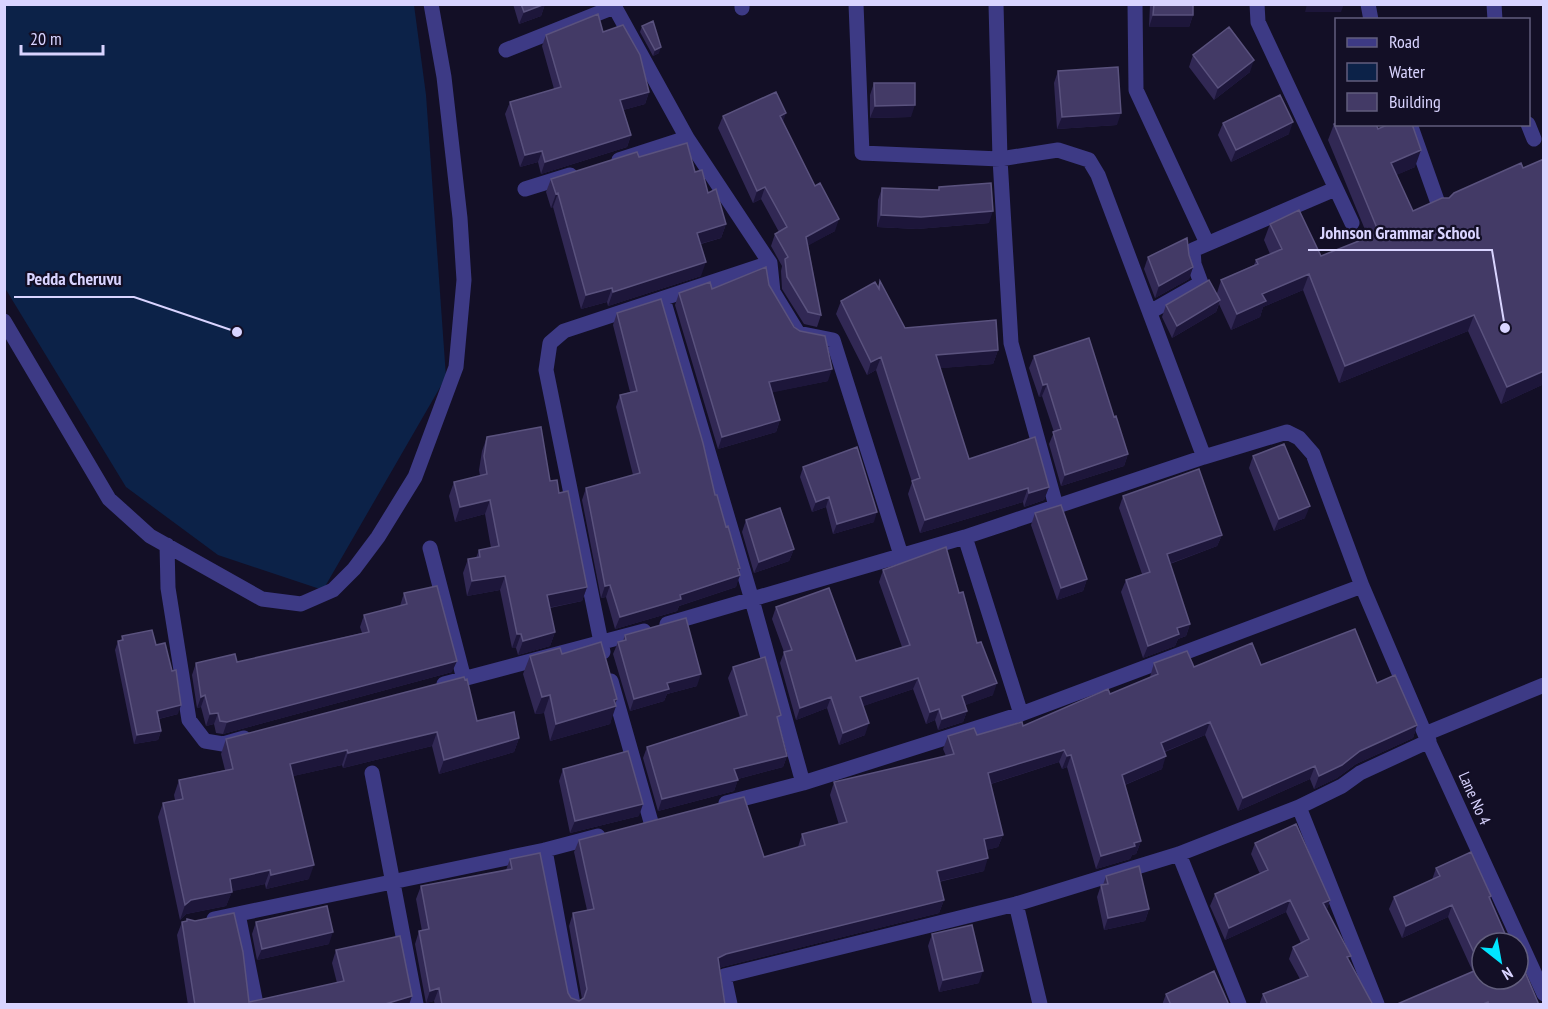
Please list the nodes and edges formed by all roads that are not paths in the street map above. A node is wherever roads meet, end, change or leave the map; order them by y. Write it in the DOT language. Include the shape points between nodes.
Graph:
graph roads {
  1 [pos="431,4"];
  2 [pos="856,4"];
  3 [pos="996,4"];
  4 [pos="1135,4"];
  5 [pos="1257,4"];
  6 [pos="613,6"];
  7 [pos="506,50"];
  8 [pos="1411,126"];
  9 [pos="1529,126"];
  10 [pos="687,138"];
  11 [pos="1534,139"];
  12 [pos="1000,159"];
  13 [pos="601,165"];
  14 [pos="579,172"];
  15 [pos="525,189"];
  16 [pos="1335,189"];
  17 [pos="1439,206"];
  18 [pos="1352,223"];
  19 [pos="1207,243"];
  20 [pos="770,263"];
  21 [pos="663,299"];
  22 [pos="1150,312"];
  23 [pos="4,321"];
  24 [pos="1204,457"];
  25 [pos="1056,506"];
  26 [pos="965,537"];
  27 [pos="167,545"];
  28 [pos="430,548"];
  29 [pos="901,555"];
  30 [pos="1362,586"];
  31 [pos="752,600"];
  32 [pos="600,643"];
  33 [pos="464,679"];
  34 [pos="1544,685"];
  35 [pos="429,688"];
  36 [pos="1021,714"];
  37 [pos="258,734"];
  38 [pos="1427,737"];
  39 [pos="372,773"];
  40 [pos="803,783"];
  41 [pos="716,805"];
  42 [pos="1299,807"];
  43 [pos="651,822"];
  44 [pos="609,833"];
  45 [pos="545,850"];
  46 [pos="1179,854"];
  47 [pos="393,881"];
  48 [pos="1016,904"];
  49 [pos="238,914"];
  50 [pos="198,922"];
  51 [pos="1544,994"];
  52 [pos="256,1005"];
  53 [pos="416,1005"];
  54 [pos="573,1005"];
  55 [pos="730,1005"];
  56 [pos="1040,1005"];
  57 [pos="1239,1005"];
  58 [pos="1377,1005"];
  1 -- 27 [label="street" via="446,100 464,280 456,367 415,477 354,569 333,590 301,604 262,598"];
  2 -- 12 [label="street" via="861,153"];
  3 -- 12 [label="street"];
  4 -- 19 [label="street" via="1136,90"];
  5 -- 16 [label="street" via="1258,22"];
  6 -- 7 [label="street"];
  6 -- 10 [label="street"];
  8 -- 17 [label="street"];
  9 -- 11 [label="street"];
  10 -- 13 [label="street"];
  10 -- 20 [label="street"];
  12 -- 22 [label="street" via="1058,150 1089,160"];
  12 -- 25 [label="street" via="1011,343"];
  14 -- 15 [label="street"];
  16 -- 18 [label="street"];
  16 -- 19 [label="street"];
  19 -- 22 [label="street" via="1193,250 1201,283"];
  20 -- 21 [label="street"];
  20 -- 29 [label="street" via="773,292 798,333 832,339"];
  21 -- 31 [label="street"];
  21 -- 32 [label="street" via="564,331 550,343 546,370"];
  22 -- 24 [label="street"];
  23 -- 27 [label="street" via="109,499 150,536"];
  24 -- 25 [label="street, Lane No 4"];
  24 -- 30 [label="street, Lane No 4" via="1287,432 1299,438 1313,454"];
  25 -- 26 [label="street, Lane No 4"];
  26 -- 29 [label="street, Lane No 4"];
  26 -- 36 [label="street"];
  27 -- 37 [label="street" via="168,588 189,720 205,741 224,744"];
  28 -- 33 [label="street"];
  29 -- 31 [label="street, Lane No 4"];
  30 -- 36 [label="street"];
  30 -- 38 [label="street, Lane No 4"];
  31 -- 32 [label="street, Lane No 4"];
  31 -- 40 [label="street"];
  32 -- 33 [label="street, Lane No 4"];
  32 -- 43 [label="street"];
  33 -- 35 [label="street, Lane No 4"];
  34 -- 38 [label="street"];
  36 -- 40 [label="street"];
  38 -- 42 [label="street"];
  38 -- 51 [label="street, Lane No 4"];
  39 -- 47 [label="street"];
  40 -- 41 [label="street"];
  42 -- 46 [label="street"];
  42 -- 58 [label="street"];
  44 -- 45 [label="street"];
  45 -- 47 [label="street"];
  45 -- 54 [label="street"];
  46 -- 48 [label="street"];
  46 -- 57 [label="street"];
  47 -- 49 [label="street"];
  47 -- 53 [label="street"];
  48 -- 55 [label="street" via="724,976"];
  48 -- 56 [label="street"];
  49 -- 50 [label="street"];
  49 -- 52 [label="street"];
}
